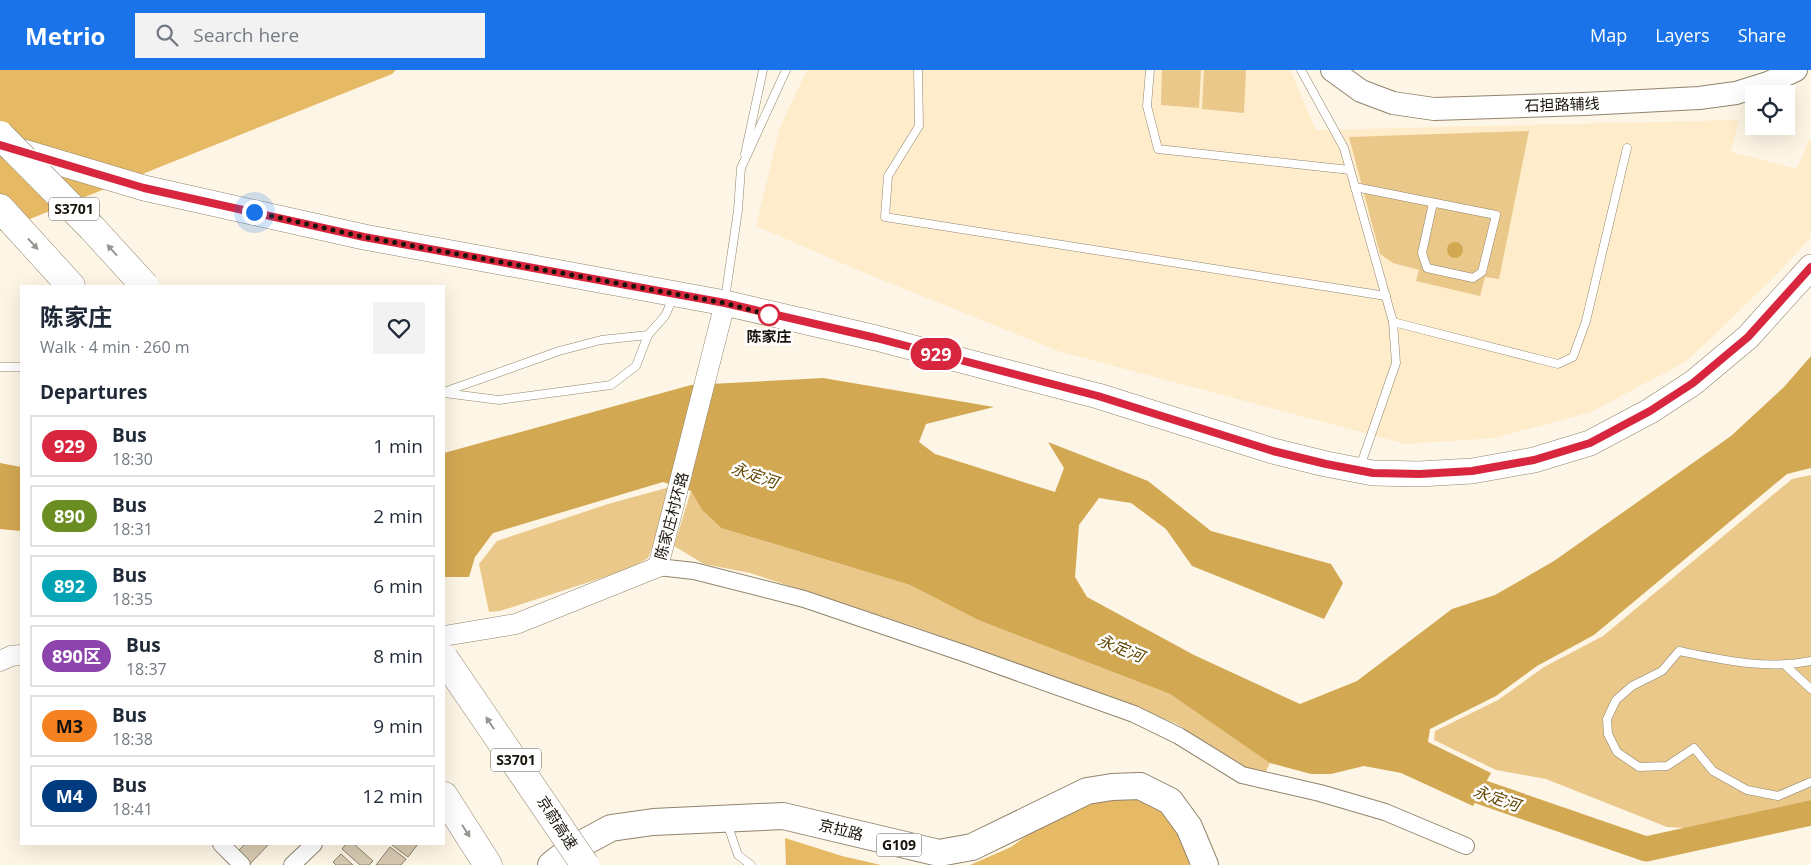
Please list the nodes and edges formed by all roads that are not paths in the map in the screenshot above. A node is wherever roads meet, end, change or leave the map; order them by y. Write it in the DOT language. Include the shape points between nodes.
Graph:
graph roads {
  1 [pos="762,70"];
  2 [pos="786,70"];
  3 [pos="918,70"];
  4 [pos="1150,70"];
  5 [pos="1301,70"];
  6 [pos="1332,70"];
  7 [pos="1796,70"];
  8 [pos="0,135"];
  9 [pos="0,145"];
  10 [pos="1627,148"];
  11 [pos="742,168"];
  12 [pos="1350,170"];
  13 [pos="1355,188"];
  14 [pos="1433,203"];
  15 [pos="0,208"];
  16 [pos="1811,267"];
  17 [pos="70,285"];
  18 [pos="144,285"];
  19 [pos="674,294"];
  20 [pos="1386,296"];
  21 [pos="725,303"];
  22 [pos="1393,322"];
  23 [pos="648,335"];
  24 [pos="0,367"];
  25 [pos="20,368"];
  26 [pos="445,392"];
  27 [pos="445,392"];
  28 [pos="1359,470"];
  29 [pos="658,567"];
  30 [pos="445,636"];
  31 [pos="20,655"];
  32 [pos="445,659"];
  33 [pos="0,661"];
  34 [pos="1811,661"];
  35 [pos="1786,666"];
  36 [pos="1811,689"];
  37 [pos="1811,782"];
  38 [pos="445,798"];
  39 [pos="725,819"];
  40 [pos="221,845"];
  41 [pos="313,845"];
  42 [pos="1466,846"];
  43 [pos="242,865"];
  44 [pos="292,865"];
  45 [pos="488,865"];
  46 [pos="550,865"];
  47 [pos="585,865"];
  48 [pos="751,865"];
  49 [pos="1205,865"];
  1 -- 11 [label="lane"];
  2 -- 11 [label="lane"];
  3 -- 20 [label="lane" via="919,126 888,176 885,217"];
  4 -- 12 [label="lane" via="1147,106 1158,149"];
  5 -- 12 [label="lane" via="1344,148"];
  6 -- 7 [label="main road, 石担路辅线" via="1361,91 1393,104 1434,109 1699,98 1736,93"];
  18 -- 8 [label="highway, S3701, one-way, bridge"];
  9 -- 19 [label="main road" via="144,188 364,237"];
  10 -- 22 [label="lane" via="1586,321 1573,357 1558,364"];
  11 -- 21 [label="lane"];
  12 -- 13 [label="lane"];
  13 -- 14 [label="lane"];
  13 -- 20 [label="lane"];
  14 -- 14 [label="lane" via="1496,215 1482,272 1473,278 1427,268 1422,253"];
  15 -- 17 [label="highway, one-way"];
  16 -- 28 [label="main road" via="1748,337 1693,383 1650,411 1590,443 1534,460 1472,471 1420,474"];
  19 -- 21 [label="main road"];
  19 -- 23 [label="lane" via="665,316"];
  20 -- 22 [label="lane"];
  21 -- 28 [label="main road" via="876,338 1098,396 1273,451"];
  21 -- 29 [label="street, 陈家庄村环路"];
  22 -- 28 [label="lane" via="1396,363"];
  23 -- 26 [label="lane" via="601,340 559,351"];
  23 -- 27 [label="lane" via="636,366 611,385 499,400"];
  24 -- 25 [label="lane"];
  29 -- 30 [label="street, 陈家庄村环路" via="516,624"];
  29 -- 42 [label="street" via="694,571 804,599 982,659 1134,714 1179,736 1242,775 1385,812"];
  31 -- 33 [label="street"];
  47 -- 32 [label="highway, 京蔚高速 / S3701, one-way, bridge"];
  34 -- 35 [label="lane"];
  35 -- 36 [label="lane"];
  35 -- 37 [label="lane" via="1730,661 1679,650 1662,671 1632,686 1616,700 1607,719 1608,734 1618,752 1639,767 1667,766 1694,748 1713,771 1748,790 1778,796"];
  38 -- 45 [label="highway, one-way"];
  39 -- 46 [label="highway, 京拉路 / G109" via="653,822 611,828"];
  39 -- 48 [label="lane" via="738,855"];
  39 -- 49 [label="highway, 京拉路 / G109" via="783,816 939,853 972,847 1087,791 1140,786 1170,801 1190,827"];
  40 -- 43 [label="street"];
  41 -- 44 [label="street"];
}
